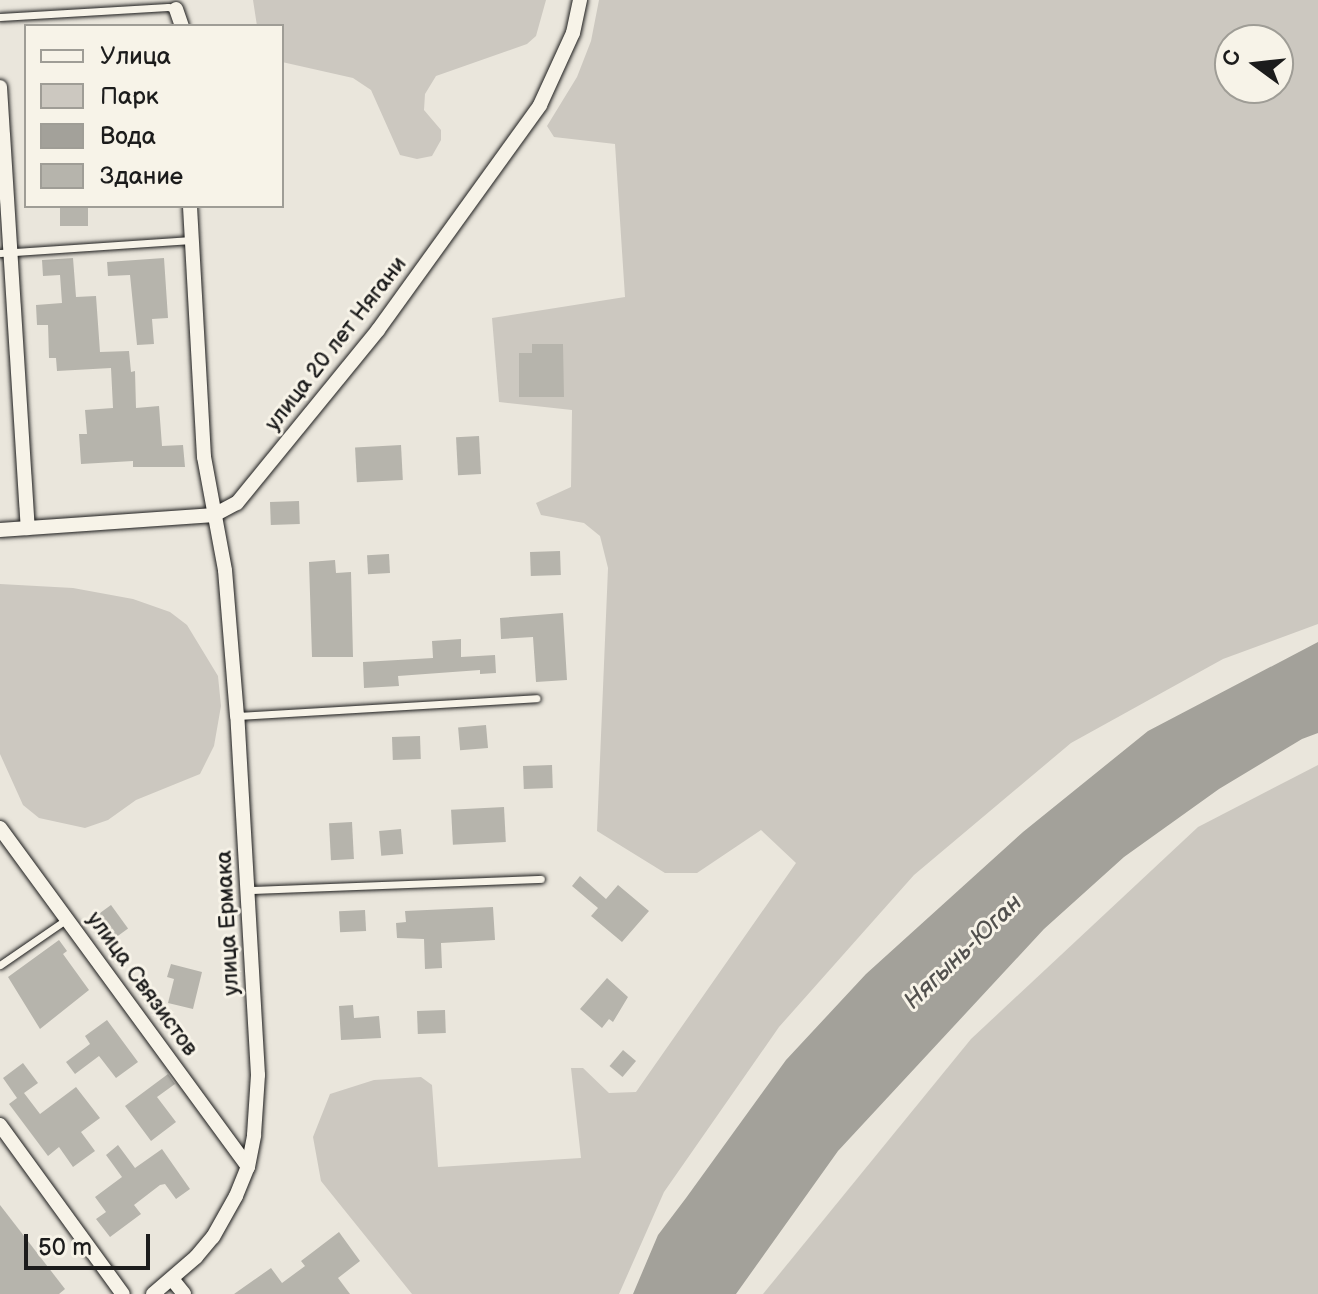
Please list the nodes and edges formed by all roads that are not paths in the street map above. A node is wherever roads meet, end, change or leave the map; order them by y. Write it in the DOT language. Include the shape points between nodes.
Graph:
graph roads {
  1 [pos="580,0"];
  2 [pos="176,9"];
  3 [pos="0,17"];
  4 [pos="181,24"];
  5 [pos="0,87"];
  6 [pos="190,208"];
  7 [pos="192,240"];
  8 [pos="4,252"];
  9 [pos="214,515"];
  10 [pos="28,528"];
  11 [pos="0,530"];
  12 [pos="536,698"];
  13 [pos="237,716"];
  14 [pos="0,828"];
  15 [pos="541,879"];
  16 [pos="249,890"];
  17 [pos="68,919"];
  18 [pos="0,965"];
  19 [pos="0,1125"];
  20 [pos="248,1167"];
  21 [pos="172,1279"];
  22 [pos="123,1294"];
  23 [pos="153,1294"];
  24 [pos="184,1294"];
  1 -- 9 [label="street, улица 20 лет Нягани" via="573,33 540,105 458,222 237,503"];
  2 -- 3 [label="lane"];
  2 -- 4 [label="street"];
  5 -- 8 [label="street"];
  6 -- 7 [label="street, улица Ермака"];
  7 -- 8 [label="lane"];
  7 -- 9 [label="street, улица Ермака" via="204,457"];
  8 -- 10 [label="street"];
  9 -- 10 [label="street"];
  9 -- 13 [label="street, улица Ермака" via="225,570"];
  10 -- 11 [label="street"];
  12 -- 13 [label="lane"];
  13 -- 16 [label="street, улица Ермака"];
  14 -- 17 [label="street, улица Связистов"];
  15 -- 16 [label="lane"];
  16 -- 20 [label="street, улица Ермака" via="258,1075"];
  17 -- 18 [label="lane"];
  17 -- 20 [label="street, улица Связистов"];
  19 -- 22 [label="street"];
  20 -- 21 [label="street, улица Ермака" via="213,1237"];
  21 -- 23 [label="street, улица Ермака"];
  21 -- 24 [label="street"];
}
